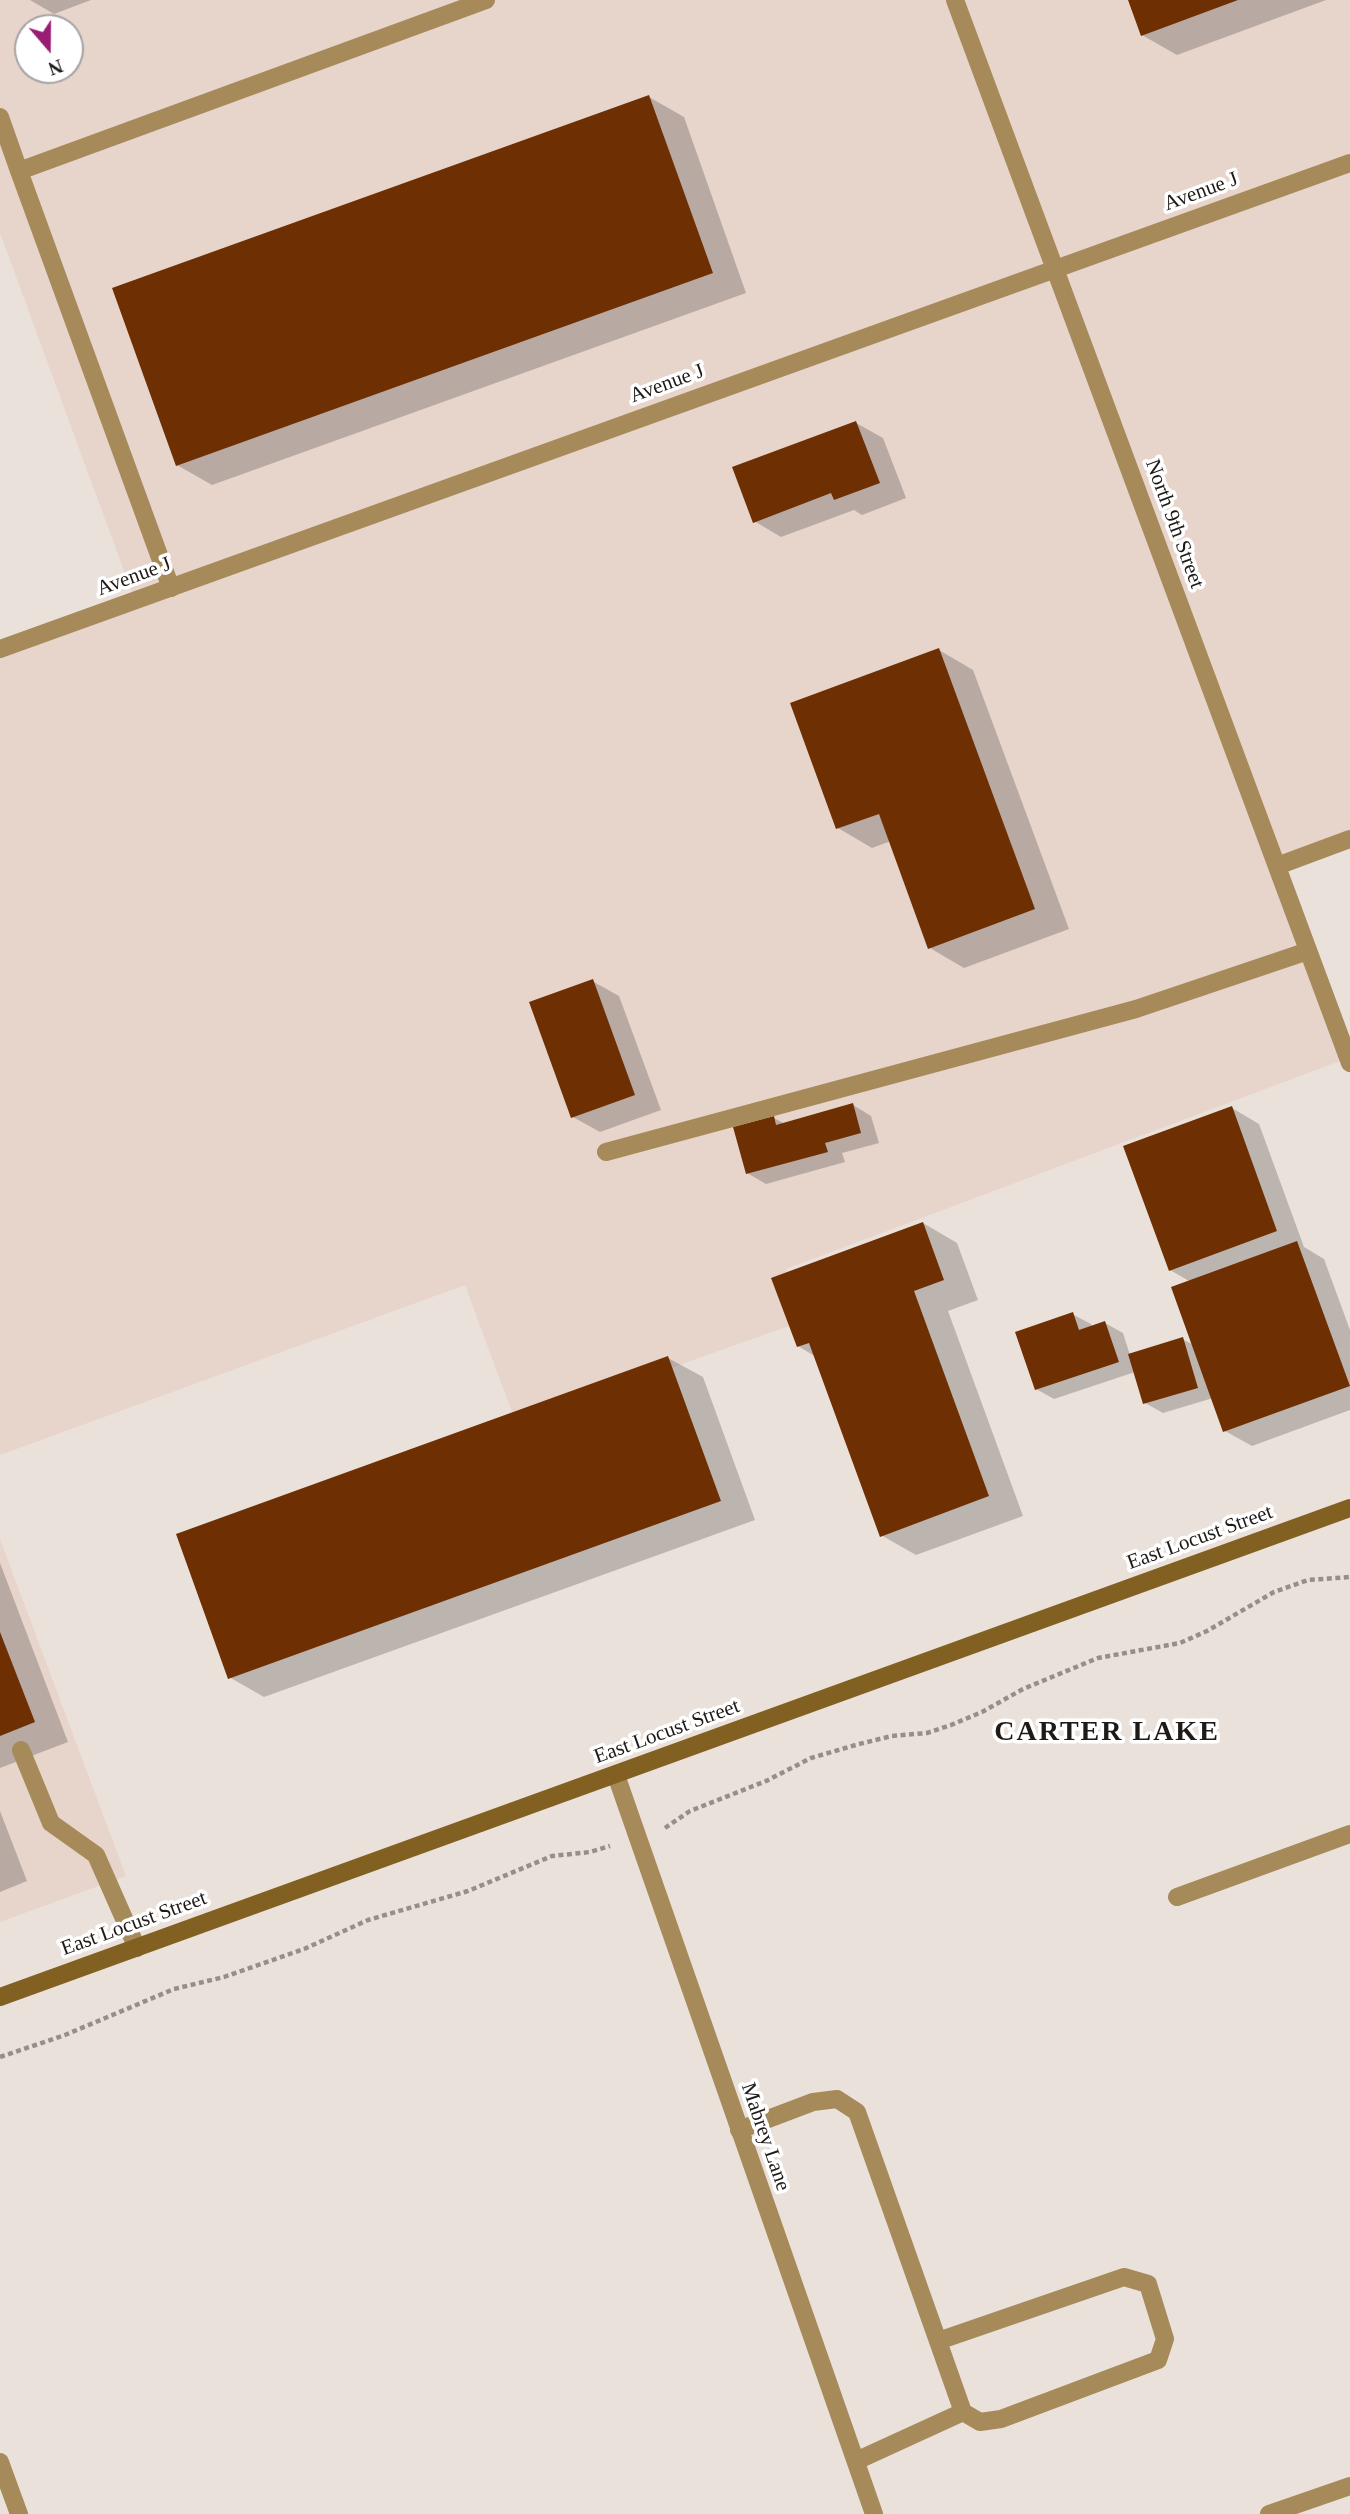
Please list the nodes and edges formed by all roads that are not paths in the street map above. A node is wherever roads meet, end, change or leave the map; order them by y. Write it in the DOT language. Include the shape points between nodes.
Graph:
graph roads {
  1 [pos="486,0"];
  2 [pos="955,0"];
  3 [pos="0,117"];
  4 [pos="1350,163"];
  5 [pos="19,171"];
  6 [pos="1055,269"];
  7 [pos="171,588"];
  8 [pos="0,649"];
  9 [pos="1350,839"];
  10 [pos="1277,866"];
  11 [pos="1308,951"];
  12 [pos="1350,1063"];
  13 [pos="606,1152"];
  14 [pos="1350,1508"];
  15 [pos="21,1750"];
  16 [pos="616,1775"];
  17 [pos="1350,1834"];
  18 [pos="1177,1896"];
  19 [pos="137,1948"];
  20 [pos="0,1997"];
  21 [pos="739,2130"];
  22 [pos="938,2341"];
  23 [pos="963,2412"];
  24 [pos="856,2461"];
  25 [pos="0,2462"];
  26 [pos="1350,2486"];
  27 [pos="19,2514"];
  28 [pos="874,2514"];
  29 [pos="1269,2514"];
  1 -- 5 [label="street"];
  2 -- 6 [label="street, North 9th Street"];
  3 -- 5 [label="street"];
  4 -- 6 [label="street, Avenue J"];
  5 -- 7 [label="street"];
  6 -- 7 [label="street, Avenue J"];
  6 -- 10 [label="street, North 9th Street"];
  7 -- 8 [label="street, Avenue J"];
  9 -- 10 [label="street"];
  10 -- 11 [label="street, North 9th Street"];
  11 -- 12 [label="street, North 9th Street"];
  11 -- 13 [label="street" via="1136,1009"];
  14 -- 16 [label="main road, East Locust Street"];
  15 -- 19 [label="street" via="51,1823 96,1855"];
  16 -- 19 [label="main road, East Locust Street"];
  16 -- 21 [label="street, Mabrey Lane"];
  17 -- 18 [label="street"];
  19 -- 20 [label="main road, East Locust Street"];
  21 -- 22 [label="street" via="813,2102 837,2099 857,2112"];
  21 -- 24 [label="street, Mabrey Lane"];
  22 -- 23 [label="street"];
  22 -- 23 [label="street" via="1124,2277 1148,2284 1165,2339 1158,2360 1001,2419 980,2422"];
  23 -- 24 [label="street"];
  24 -- 28 [label="street, Mabrey Lane"];
  25 -- 27 [label="street"];
  26 -- 29 [label="street"];
}
